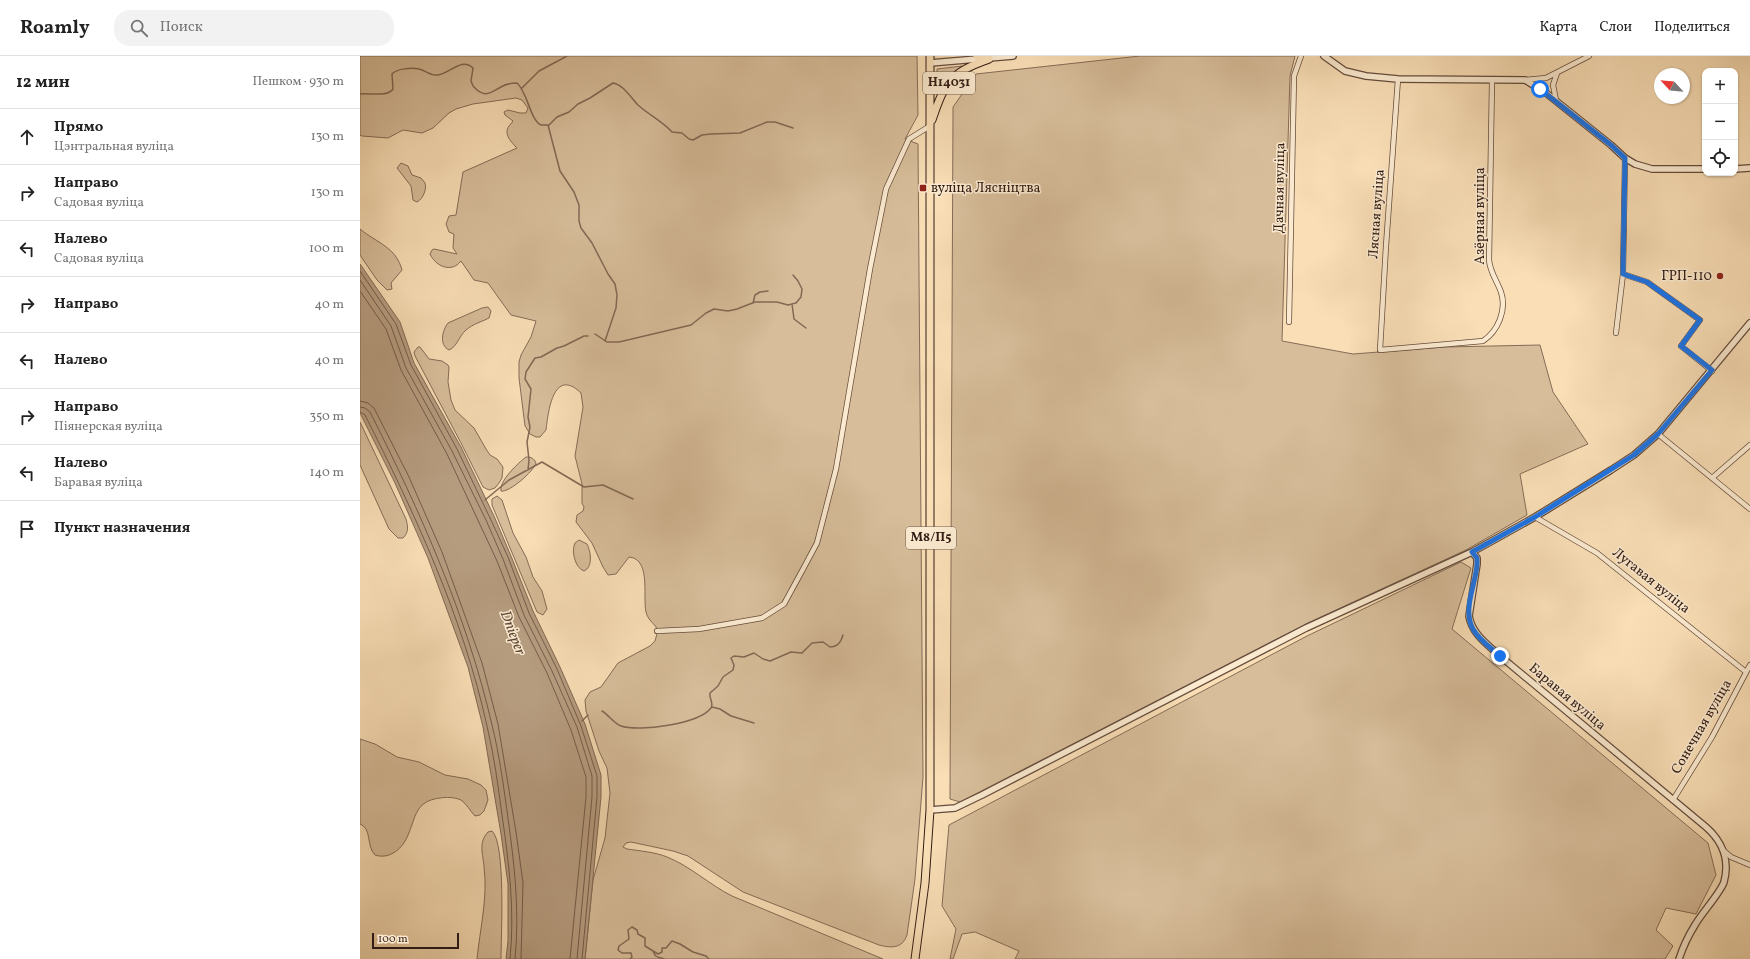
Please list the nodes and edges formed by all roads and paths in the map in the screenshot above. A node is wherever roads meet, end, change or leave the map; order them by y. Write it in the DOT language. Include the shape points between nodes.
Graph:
graph roads {
  1 [pos="977,56"];
  2 [pos="1013,56"];
  3 [pos="1302,56"];
  4 [pos="1324,56"];
  5 [pos="1589,56"];
  6 [pos="989,58"];
  7 [pos="930,59"];
  8 [pos="1557,73"];
  9 [pos="1398,79"];
  10 [pos="1525,80"];
  11 [pos="1492,81"];
  12 [pos="1556,100"];
  13 [pos="930,126"];
  14 [pos="1625,158"];
  15 [pos="1750,168"];
  16 [pos="1702,169"];
  17 [pos="1738,169"];
  18 [pos="1623,274"];
  19 [pos="1289,322"];
  20 [pos="1750,323"];
  21 [pos="1616,333"];
  22 [pos="1483,341"];
  23 [pos="1712,370"];
  24 [pos="1658,434"];
  25 [pos="1750,445"];
  26 [pos="1712,478"];
  27 [pos="1750,509"];
  28 [pos="1535,517"];
  29 [pos="1472,552"];
  30 [pos="657,631"];
  31 [pos="1750,665"];
  32 [pos="1746,672"];
  33 [pos="1673,800"];
  34 [pos="930,810"];
  35 [pos="1724,852"];
  36 [pos="1750,865"];
  37 [pos="915,959"];
  38 [pos="1679,959"];
  1 -- 6 [label="main road, Н14031"];
  2 -- 6 [label="street, Н14031"];
  3 -- 19 [label="street, Дачная вуліца" via="1294,76"];
  4 -- 9 [label="street" via="1351,73"];
  5 -- 8 [label="street"];
  6 -- 7 [label="street, Н14031"];
  6 -- 13 [label="main road, Н14031" via="959,73 952,80 942,95"];
  7 -- 13 [label="main road, М8/П5"];
  8 -- 10 [label="street" via="1544,78"];
  8 -- 12 [label="street" via="1553,87"];
  9 -- 11 [label="street"];
  9 -- 22 [label="street, Лясная вуліца" via="1380,350"];
  10 -- 11 [label="street"];
  10 -- 12 [label="street"];
  11 -- 22 [label="street, Азёрная вуліца" via="1489,260 1501,292 1502,308 1494,332"];
  12 -- 14 [label="street"];
  13 -- 30 [label="street" via="909,139 886,189 836,469 817,543 802,571 784,604 762,618 699,629"];
  13 -- 34 [label="main road, М8/П5"];
  14 -- 16 [label="street" via="1639,166 1652,169"];
  14 -- 18 [label="street"];
  15 -- 17 [label="street"];
  18 -- 21 [label="street"];
  18 -- 23 [label="street" via="1647,282 1700,320 1681,346"];
  20 -- 23 [label="street"];
  23 -- 24 [label="street"];
  24 -- 26 [label="street"];
  24 -- 28 [label="street" via="1634,455"];
  25 -- 26 [label="street"];
  26 -- 27 [label="street"];
  28 -- 29 [label="street"];
  28 -- 32 [label="street, Лугавая вуліца" via="1597,553"];
  29 -- 33 [label="street, Баравая вуліца" via="1477,558 1477,564 1469,616 1478,636"];
  29 -- 34 [label="street" via="1306,628 955,808"];
  31 -- 32 [label="street, Сонечная вуліца"];
  32 -- 33 [label="street, Сонечная вуліца" via="1712,737"];
  33 -- 35 [label="street, Баравая вуліца" via="1712,832"];
  34 -- 37 [label="main road, М8/П5" via="925,883"];
  35 -- 36 [label="street"];
  35 -- 38 [label="street" via="1724,883 1695,925"];
}
